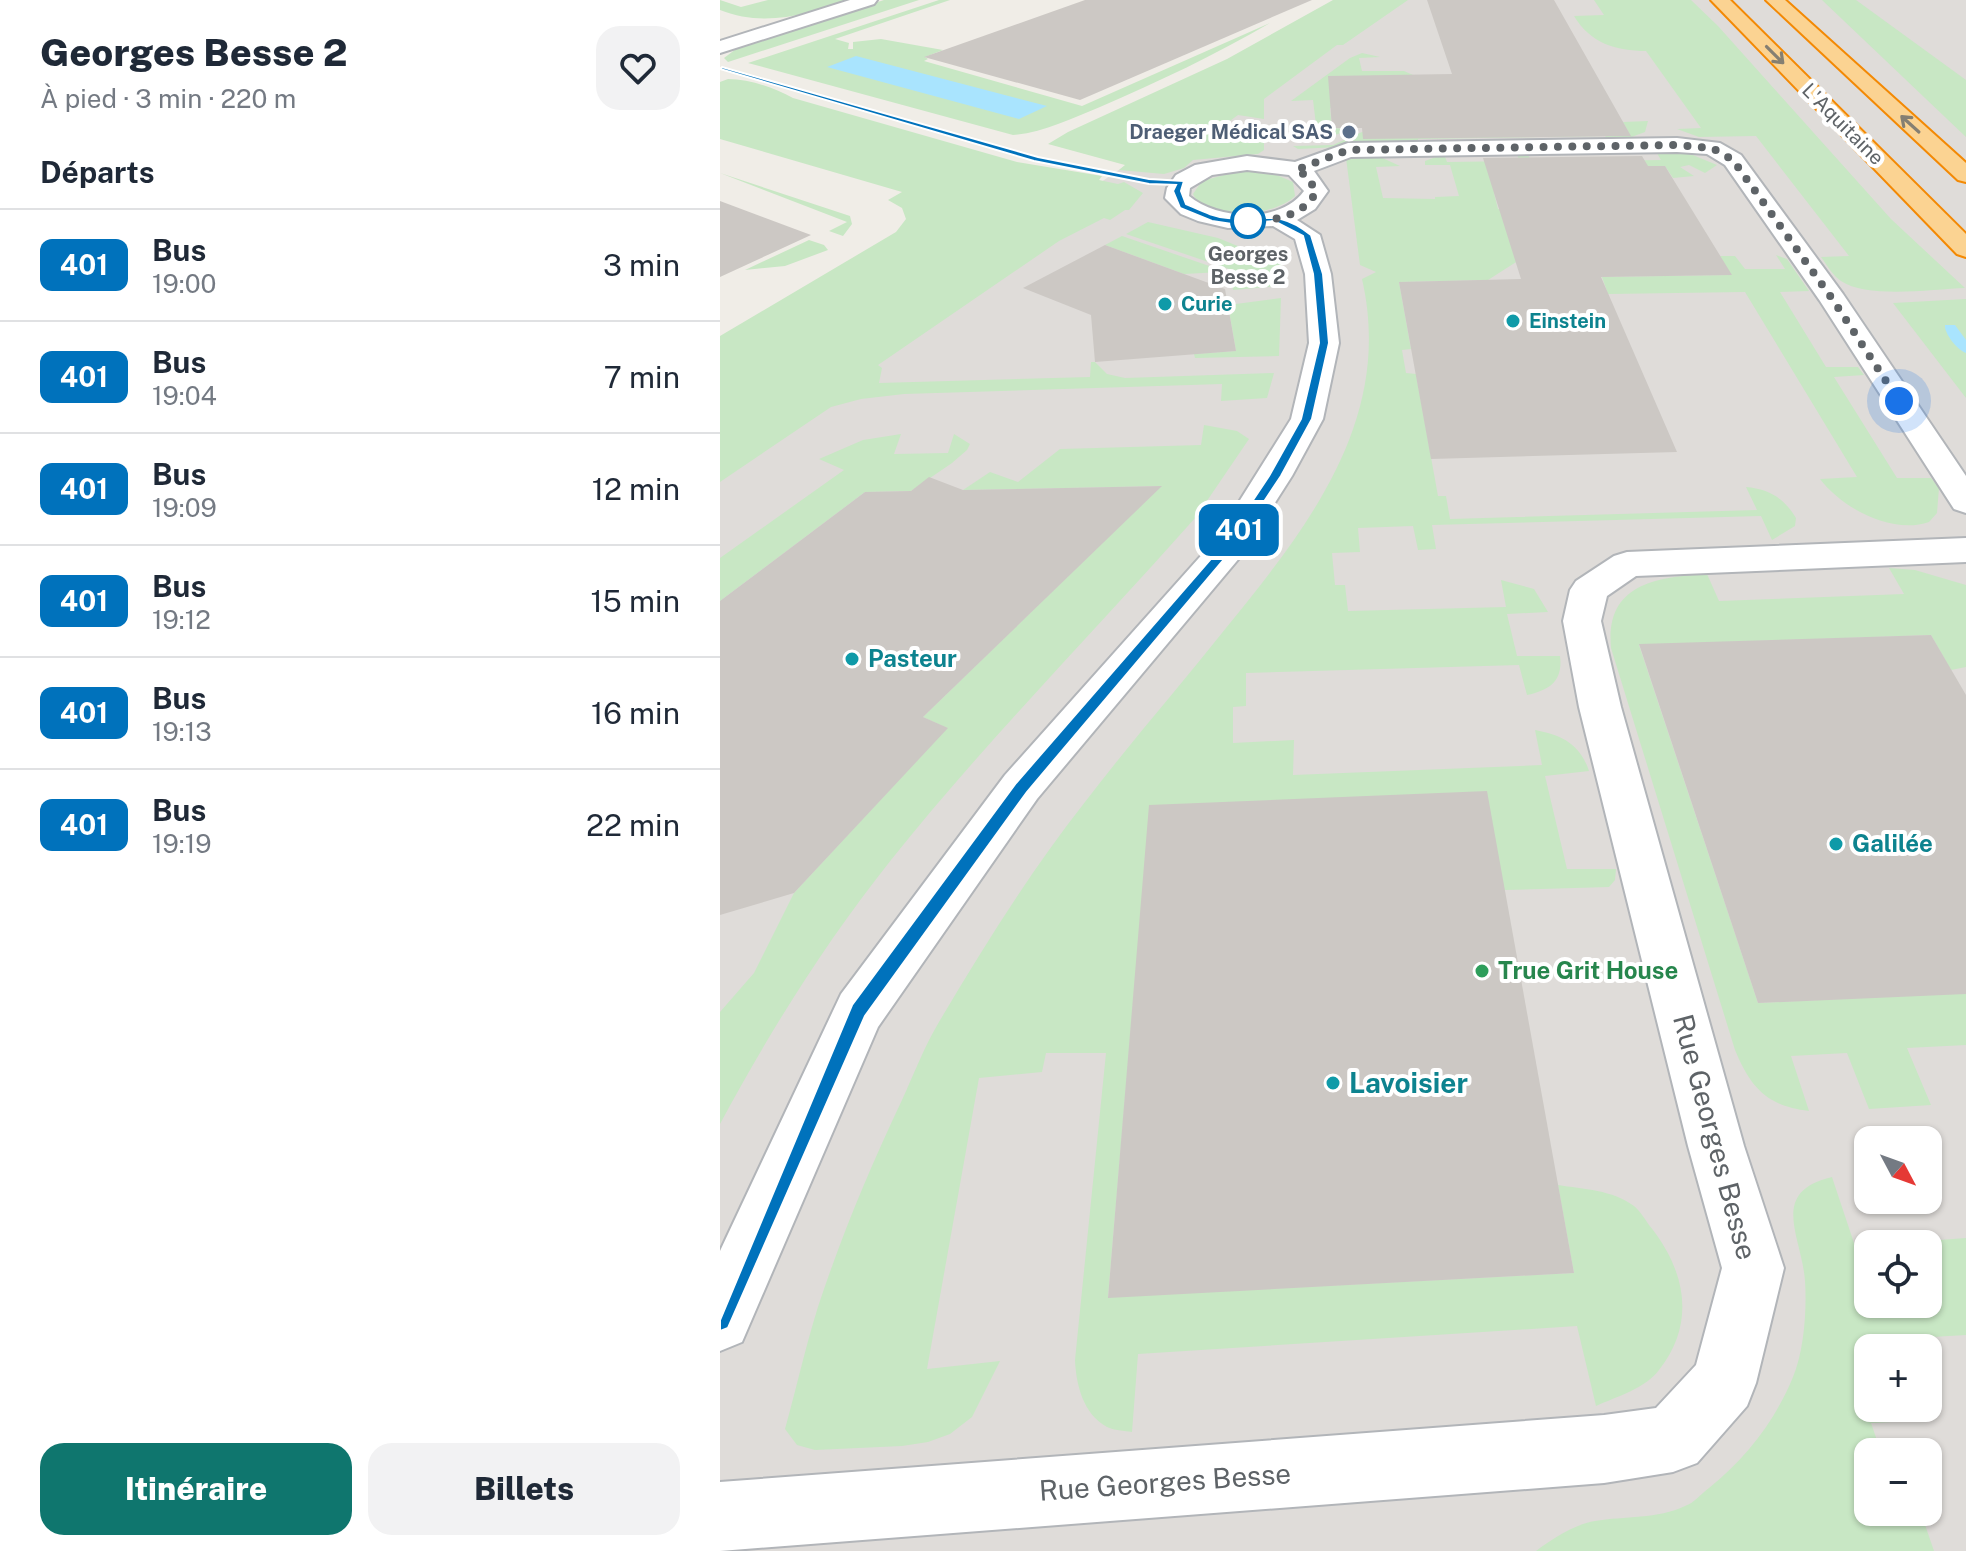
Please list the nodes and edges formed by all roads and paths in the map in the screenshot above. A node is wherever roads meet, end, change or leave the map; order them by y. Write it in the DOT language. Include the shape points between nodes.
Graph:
graph roads {
  1 [pos="868,0"];
  2 [pos="1720,0"];
  3 [pos="1775,0"];
  4 [pos="720,47"];
  5 [pos="1296,170"];
  6 [pos="1966,175"];
  7 [pos="1276,218"];
  8 [pos="1966,249"];
  9 [pos="1966,502"];
  10 [pos="1966,550"];
  11 [pos="720,1320"];
  12 [pos="720,1517"];
  1 -- 4 [label="street"];
  2 -- 8 [label="highway, L'Aquitaine, one-way"];
  6 -- 3 [label="highway, L'Aquitaine, one-way"];
  5 -- 7 [label="street" via="1314,183 1313,199"];
  5 -- 7 [label="street" via="1227,165 1192,175 1177,191 1183,206 1212,219"];
  5 -- 9 [label="street" via="1348,150 1712,148 1733,160"];
  7 -- 11 [label="street" via="1307,235 1318,274 1324,343 1307,419 1228,548 1021,787 859,1011"];
  10 -- 12 [label="street, Rue Georges Besse" via="1627,564 1589,590 1582,621 1600,707 1753,1268 1724,1383 1673,1439 1604,1449"];
}
